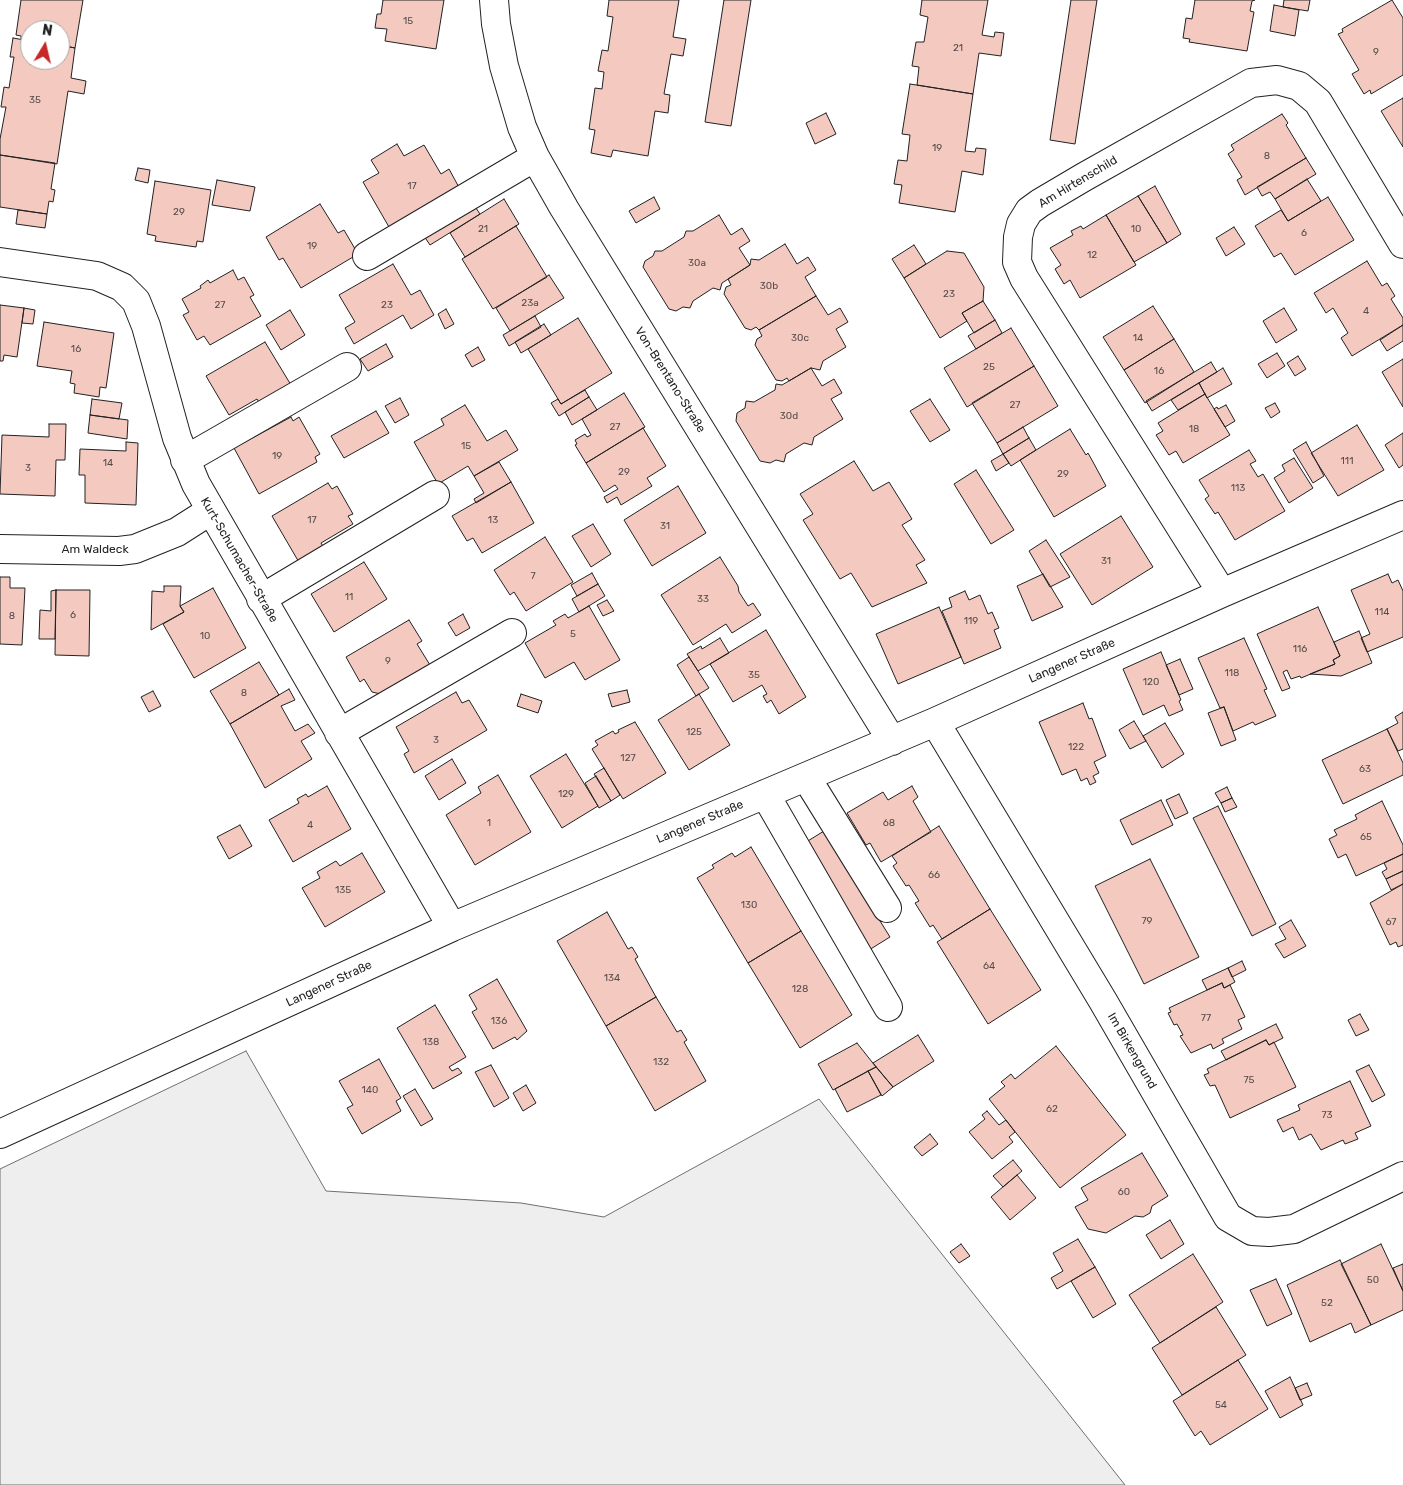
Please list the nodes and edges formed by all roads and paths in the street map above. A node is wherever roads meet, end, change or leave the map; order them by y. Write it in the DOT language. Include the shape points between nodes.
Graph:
graph roads {
  1 [pos="494,0"];
  2 [pos="535,157"];
  3 [pos="1403,244"];
  4 [pos="367,256"];
  5 [pos="0,262"];
  6 [pos="346,367"];
  7 [pos="185,460"];
  8 [pos="435,495"];
  9 [pos="210,511"];
  10 [pos="1403,515"];
  11 [pos="0,549"];
  12 [pos="1222,593"];
  13 [pos="261,599"];
  14 [pos="512,633"];
  15 [pos="935,722"];
  16 [pos="339,733"];
  17 [pos="892,741"];
  18 [pos="806,777"];
  19 [pos="765,794"];
  20 [pos="887,908"];
  21 [pos="452,927"];
  22 [pos="888,1007"];
  23 [pos="0,1134"];
  24 [pos="1403,1176"];
  1 -- 2 [label="street, Von-Brentano-Straße" via="504,66 522,127"];
  2 -- 4 [label="street"];
  2 -- 17 [label="street, Von-Brentano-Straße"];
  3 -- 12 [label="street, Am Hirtenschild" via="1318,102 1299,86 1277,80 1251,83 1125,153 1040,203 1021,224 1017,262 1024,278"];
  5 -- 7 [label="street, Kurt-Schumacher-Straße" via="97,276 115,282 131,294 141,311"];
  6 -- 7 [label="street"];
  7 -- 9 [label="street, Kurt-Schumacher-Straße"];
  8 -- 13 [label="street"];
  9 -- 11 [label="street, Am Waldeck" via="177,532 119,552"];
  9 -- 13 [label="street, Kurt-Schumacher-Straße"];
  10 -- 12 [label="street, Langener Straße"];
  12 -- 15 [label="street, Langener Straße"];
  13 -- 16 [label="street, Kurt-Schumacher-Straße"];
  14 -- 16 [label="street"];
  15 -- 17 [label="street, Langener Straße"];
  15 -- 24 [label="street, Im Birkengrund" via="1099,994 1228,1217 1252,1231 1294,1229"];
  16 -- 21 [label="street, Kurt-Schumacher-Straße"];
  17 -- 18 [label="street, Langener Straße"];
  18 -- 19 [label="street, Langener Straße"];
  18 -- 20 [label="street"];
  19 -- 21 [label="street, Langener Straße"];
  19 -- 22 [label="street"];
  21 -- 23 [label="street, Langener Straße"];
}
